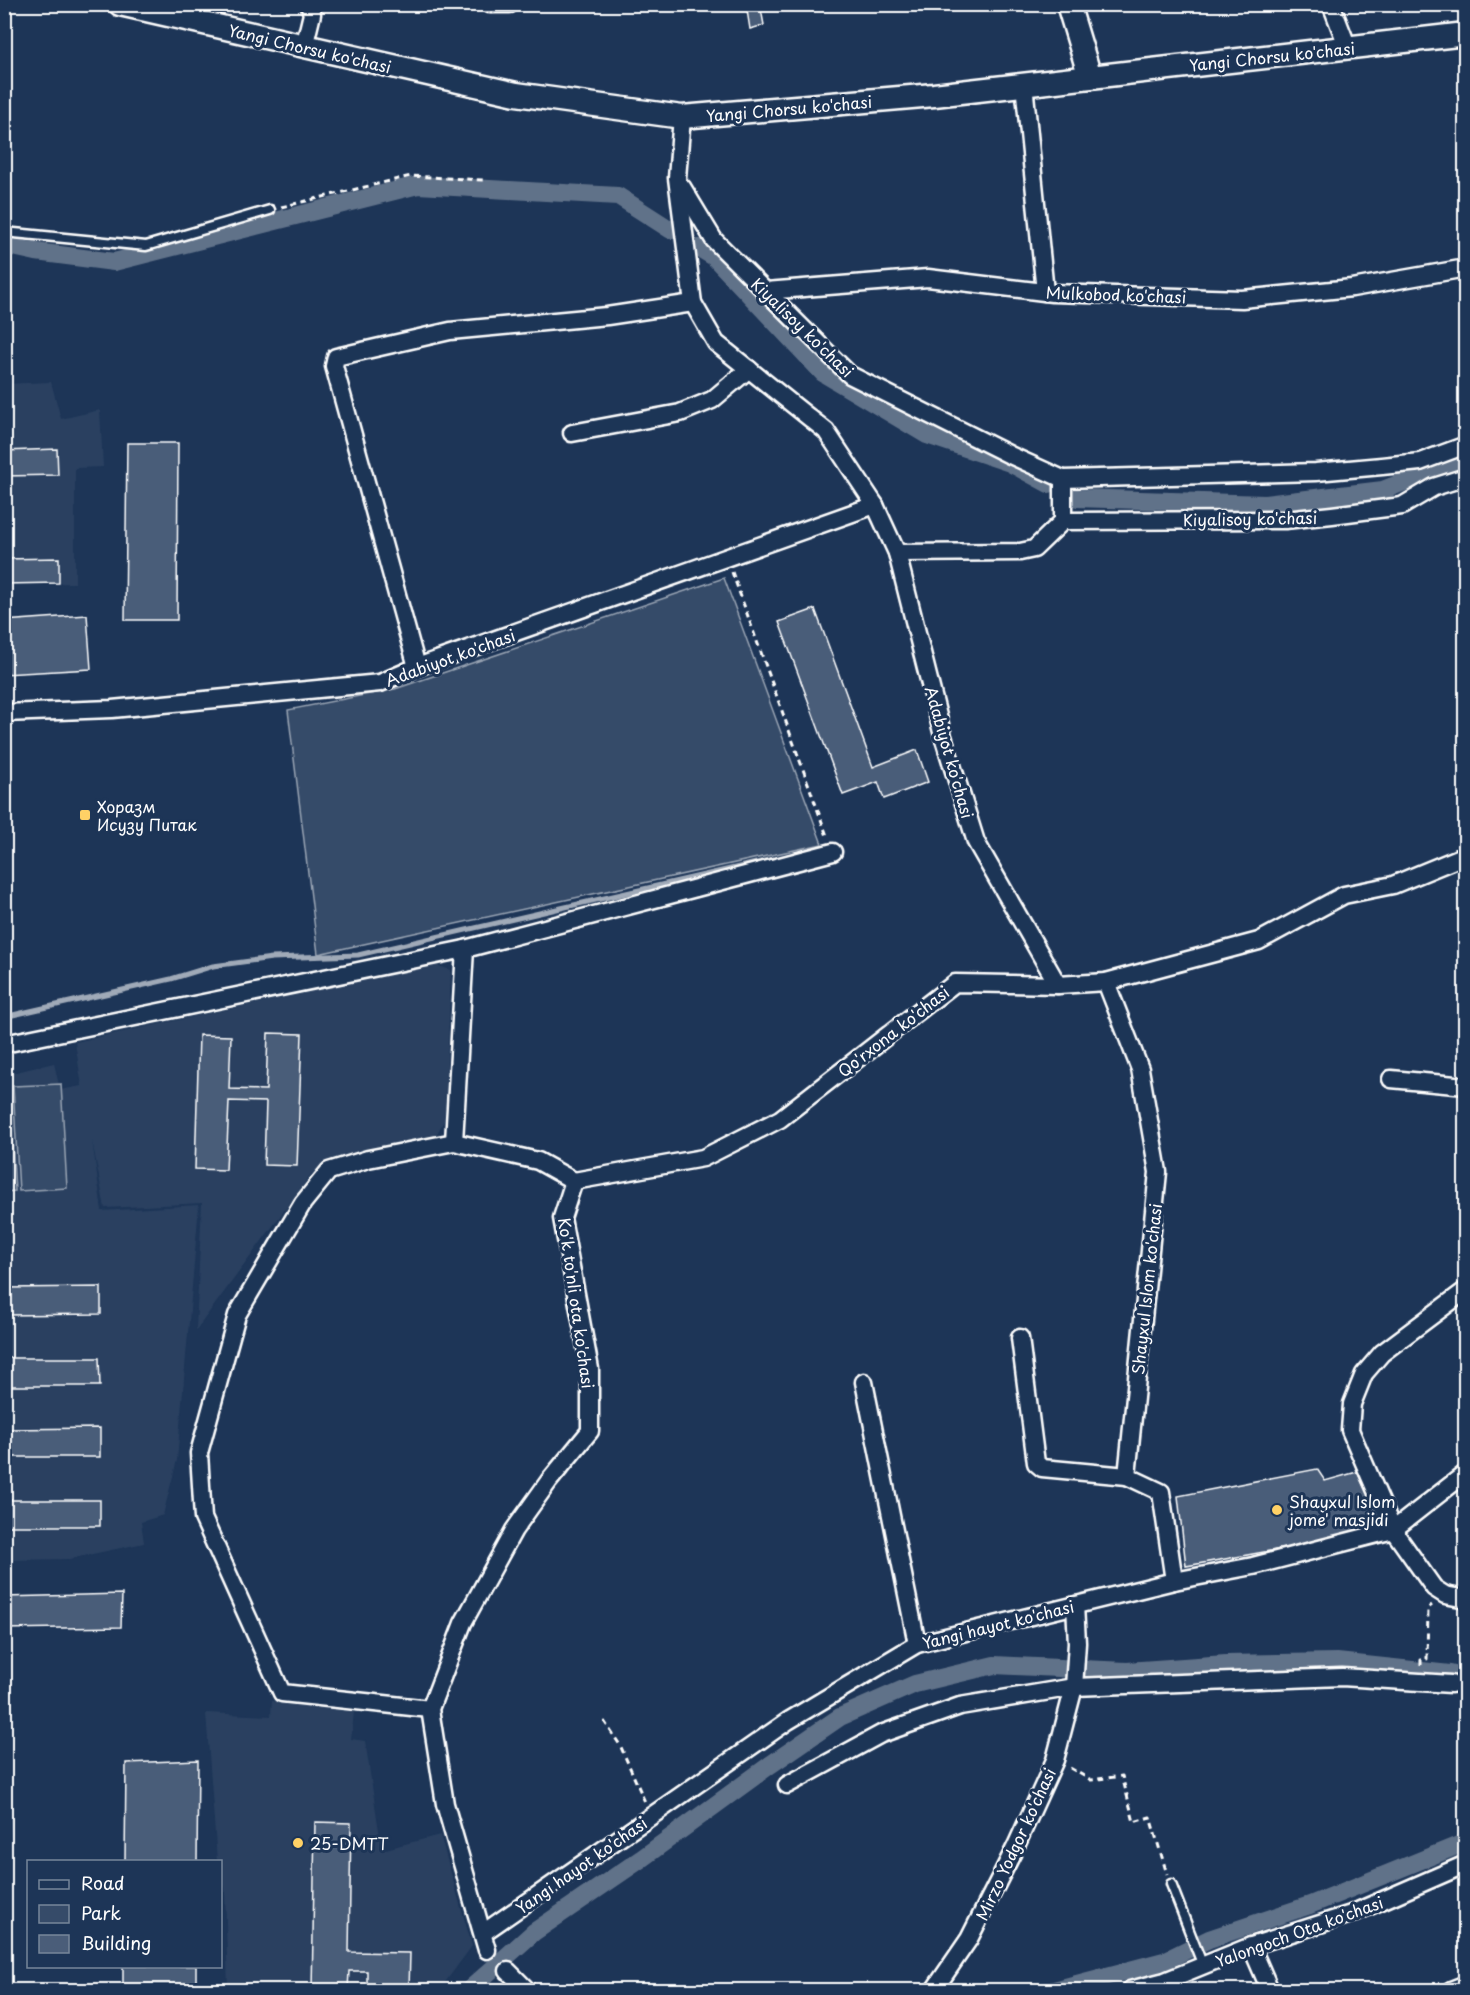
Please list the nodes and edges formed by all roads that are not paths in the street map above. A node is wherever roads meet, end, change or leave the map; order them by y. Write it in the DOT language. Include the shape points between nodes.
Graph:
graph roads {
  1 [pos="120,4"];
  2 [pos="490,4"];
  3 [pos="510,4"];
  4 [pos="1068,4"];
  5 [pos="1331,4"];
  6 [pos="314,8"];
  7 [pos="1466,34"];
  8 [pos="304,47"];
  9 [pos="1347,48"];
  10 [pos="1090,77"];
  11 [pos="1024,84"];
  12 [pos="682,117"];
  13 [pos="677,178"];
  14 [pos="270,210"];
  15 [pos="4,232"];
  16 [pos="1466,268"];
  17 [pos="766,291"];
  18 [pos="1045,292"];
  19 [pos="693,303"];
  20 [pos="749,369"];
  21 [pos="572,433"];
  22 [pos="1466,445"];
  23 [pos="1466,477"];
  24 [pos="1063,479"];
  25 [pos="875,505"];
  26 [pos="1063,521"];
  27 [pos="897,553"];
  28 [pos="417,667"];
  29 [pos="4,713"];
  30 [pos="833,852"];
  31 [pos="1466,855"];
  32 [pos="465,949"];
  33 [pos="1106,982"];
  34 [pos="1058,985"];
  35 [pos="4,1044"];
  36 [pos="1390,1080"];
  37 [pos="1466,1086"];
  38 [pos="454,1142"];
  39 [pos="574,1182"];
  40 [pos="1466,1290"];
  41 [pos="1020,1338"];
  42 [pos="864,1382"];
  43 [pos="1466,1473"];
  44 [pos="1127,1476"];
  45 [pos="1393,1530"];
  46 [pos="1174,1581"];
  47 [pos="1466,1599"];
  48 [pos="1075,1605"];
  49 [pos="917,1644"];
  50 [pos="1451,1684"];
  51 [pos="1074,1687"];
  52 [pos="430,1709"];
  53 [pos="787,1785"];
  54 [pos="1466,1864"];
  55 [pos="1171,1884"];
  56 [pos="483,1933"];
  57 [pos="1251,1946"];
  58 [pos="487,1950"];
  59 [pos="1203,1966"];
  60 [pos="508,1971"];
  61 [pos="1466,1984"];
  62 [pos="527,1990"];
  63 [pos="934,1990"];
  64 [pos="1130,1990"];
  65 [pos="1270,1990"];
  66 [pos="1451,1990"];
  1 -- 8 [label="main road, Yangi Chorsu ko'chasi"];
  2 -- 3 [label="street"];
  4 -- 10 [label="main road"];
  5 -- 9 [label="street"];
  6 -- 8 [label="street"];
  7 -- 9 [label="main road, Yangi Chorsu ko'chasi"];
  8 -- 12 [label="main road, Yangi Chorsu ko'chasi" via="516,94"];
  9 -- 10 [label="main road, Yangi Chorsu ko'chasi"];
  10 -- 11 [label="main road, Yangi Chorsu ko'chasi"];
  11 -- 12 [label="main road, Yangi Chorsu ko'chasi"];
  11 -- 18 [label="street"];
  12 -- 13 [label="street, Adabiyot ko'chasi"];
  13 -- 17 [label="street, Kiyalisoy ko'chasi" via="714,240"];
  13 -- 19 [label="street, Adabiyot ko'chasi"];
  14 -- 15 [label="lane" via="146,246"];
  16 -- 18 [label="street, Mulkobod ko'chasi" via="1352,288 1242,299"];
  17 -- 18 [label="street, Mulkobod ko'chasi" via="928,278"];
  17 -- 24 [label="street, Kiyalisoy ko'chasi" via="850,375"];
  19 -- 20 [label="street, Adabiyot ko'chasi" via="716,343"];
  19 -- 28 [label="street" via="607,316 450,331 336,357 334,366"];
  20 -- 21 [label="street" via="712,400 681,413"];
  20 -- 25 [label="street, Adabiyot ko'chasi" via="826,431"];
  22 -- 24 [label="street, Kiyalisoy ko'chasi" via="1420,462 1371,467"];
  23 -- 26 [label="street, Kiyalisoy ko'chasi" via="1434,488 1402,506 1332,516 1285,520"];
  24 -- 26 [label="street"];
  25 -- 27 [label="street, Adabiyot ko'chasi"];
  25 -- 28 [label="street, Adabiyot ko'chasi"];
  26 -- 27 [label="street" via="1034,549 1020,552"];
  27 -- 34 [label="street, Adabiyot ko'chasi" via="943,736 976,842"];
  28 -- 29 [label="street, Adabiyot ko'chasi" via="380,683 112,709"];
  30 -- 32 [label="street"];
  31 -- 33 [label="street, Qo'rxona ko'chasi" via="1393,885 1344,895 1259,941"];
  32 -- 35 [label="street"];
  32 -- 38 [label="street"];
  33 -- 34 [label="street, Qo'rxona ko'chasi"];
  33 -- 44 [label="street, Shayxul Islom ko'chasi" via="1140,1069 1158,1172"];
  34 -- 39 [label="street, Qo'rxona ko'chasi" via="955,983 780,1119 703,1158"];
  36 -- 37 [label="street"];
  38 -- 39 [label="street" via="538,1161"];
  38 -- 52 [label="street" via="368,1158 329,1171 309,1195 237,1316 199,1453 203,1518 282,1693"];
  39 -- 52 [label="street, Ko'k to'nli ota ko'chasi" via="562,1218 590,1369 590,1431 514,1530 464,1623"];
  40 -- 45 [label="street" via="1382,1353 1364,1374 1352,1404 1350,1430"];
  41 -- 44 [label="street" via="1036,1463 1042,1468"];
  42 -- 49 [label="street"];
  43 -- 45 [label="street, Yangi hayot ko'chasi"];
  44 -- 46 [label="street" via="1161,1492"];
  45 -- 46 [label="street, Yangi hayot ko'chasi" via="1253,1566"];
  45 -- 47 [label="street" via="1434,1588 1445,1595"];
  46 -- 48 [label="street, Yangi hayot ko'chasi"];
  48 -- 49 [label="street, Yangi hayot ko'chasi"];
  48 -- 51 [label="street, Mirzo Yodgor ko'chasi"];
  49 -- 56 [label="street, Yangi hayot ko'chasi" via="788,1721"];
  50 -- 51 [label="street" via="1342,1677"];
  51 -- 53 [label="street" via="960,1706 881,1734"];
  51 -- 63 [label="street, Mirzo Yodgor ko'chasi" via="1055,1760 1016,1846 969,1939"];
  52 -- 56 [label="street" via="445,1804"];
  54 -- 57 [label="street, Yalongoch Ota ko'chasi" via="1351,1914"];
  55 -- 59 [label="lane"];
  56 -- 58 [label="street"];
  57 -- 59 [label="street, Yalongoch Ota ko'chasi"];
  57 -- 65 [label="street"];
  59 -- 64 [label="street, Yalongoch Ota ko'chasi"];
  60 -- 62 [label="street"];
  61 -- 66 [label="street"];
}
